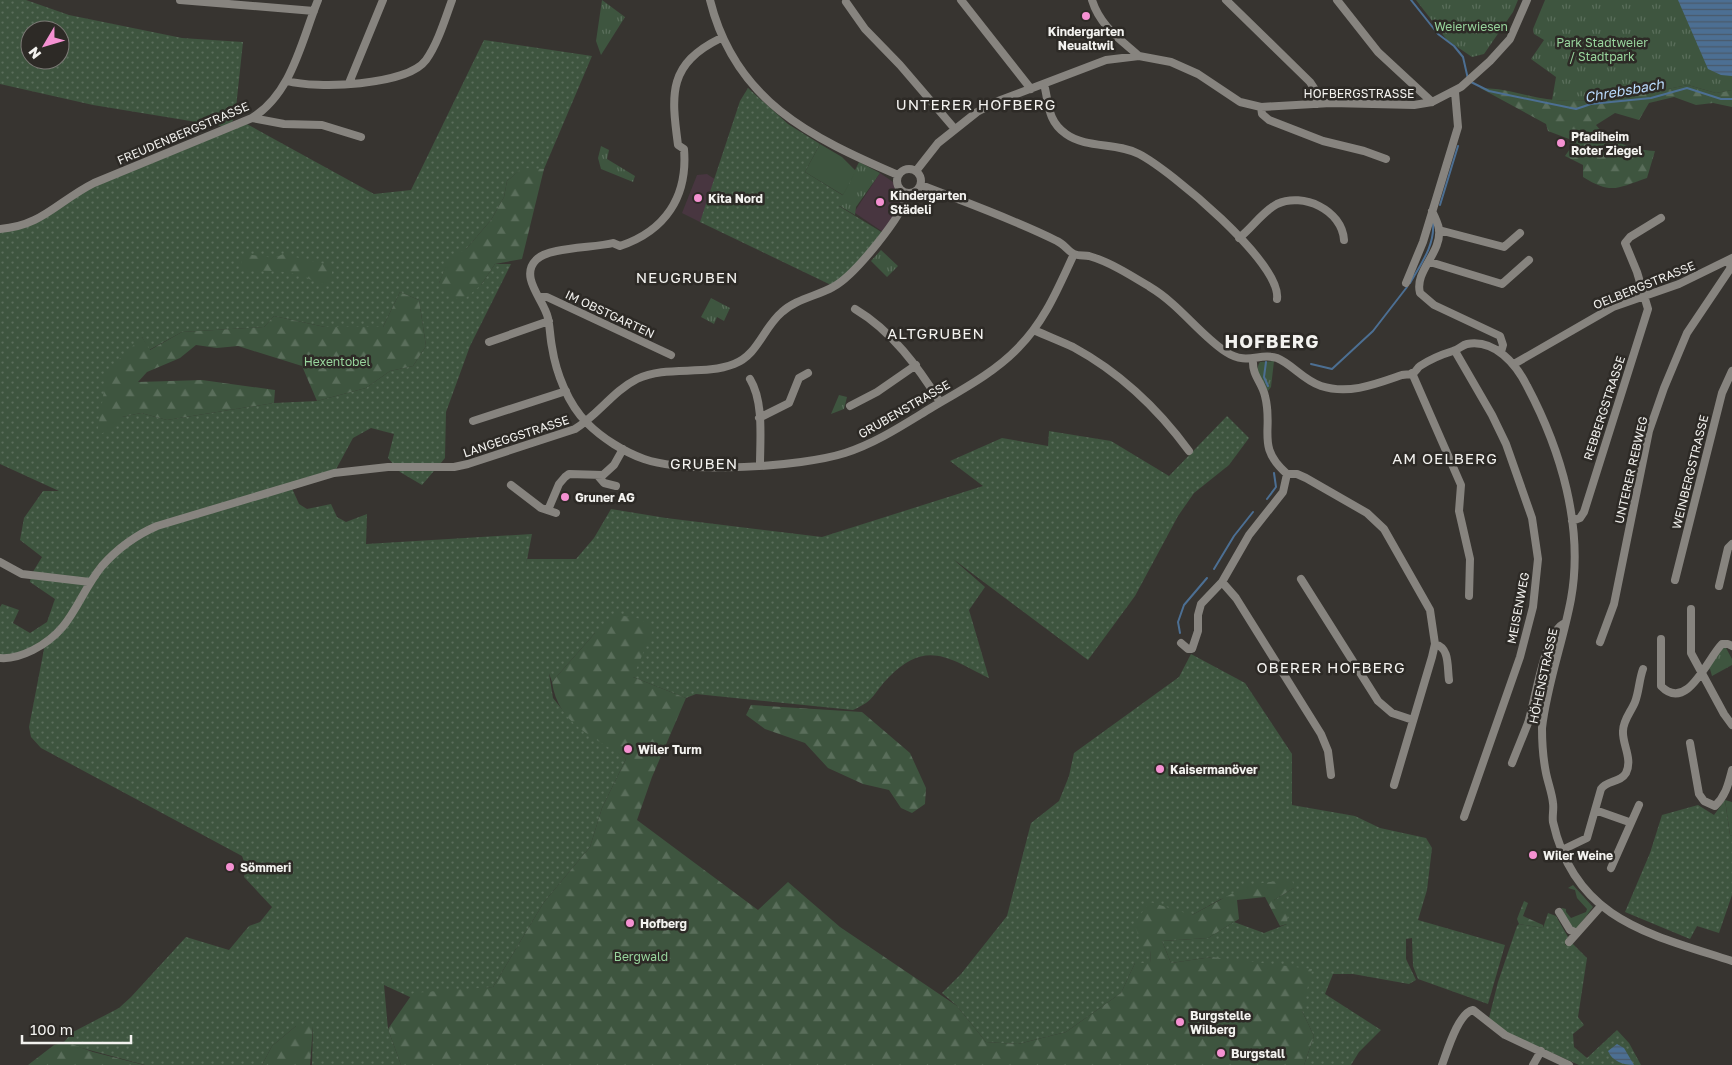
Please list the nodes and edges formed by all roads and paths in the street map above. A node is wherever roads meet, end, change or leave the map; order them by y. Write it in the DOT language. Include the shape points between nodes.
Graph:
graph roads {
  1 [pos="180,0"];
  2 [pos="318,0"];
  3 [pos="383,0"];
  4 [pos="452,0"];
  5 [pos="710,0"];
  6 [pos="961,0"];
  7 [pos="1092,0"];
  8 [pos="1226,0"];
  9 [pos="1337,0"];
  10 [pos="1528,0"];
  11 [pos="846,2"];
  12 [pos="314,12"];
  13 [pos="721,38"];
  14 [pos="1140,56"];
  15 [pos="287,81"];
  16 [pos="349,83"];
  17 [pos="1044,84"];
  18 [pos="1031,89"];
  19 [pos="1455,92"];
  20 [pos="1432,102"];
  21 [pos="1317,104"];
  22 [pos="1261,107"];
  23 [pos="252,118"];
  24 [pos="954,128"];
  25 [pos="361,137"];
  26 [pos="1386,159"];
  27 [pos="916,170"];
  28 [pos="898,176"];
  29 [pos="921,185"];
  30 [pos="908,193"];
  31 [pos="1432,211"];
  32 [pos="1661,218"];
  33 [pos="0,229"];
  34 [pos="1439,230"];
  35 [pos="1520,233"];
  36 [pos="1239,238"];
  37 [pos="1344,240"];
  38 [pos="1074,254"];
  39 [pos="1732,259"];
  40 [pos="1529,260"];
  41 [pos="1430,262"];
  42 [pos="1406,283"];
  43 [pos="540,297"];
  44 [pos="1646,297"];
  45 [pos="1277,299"];
  46 [pos="855,310"];
  47 [pos="549,321"];
  48 [pos="1034,330"];
  49 [pos="489,342"];
  50 [pos="1455,351"];
  51 [pos="1501,352"];
  52 [pos="670,356"];
  53 [pos="1253,360"];
  54 [pos="1514,364"];
  55 [pos="916,365"];
  56 [pos="1732,371"];
  57 [pos="808,373"];
  58 [pos="1412,374"];
  59 [pos="750,379"];
  60 [pos="566,391"];
  61 [pos="940,402"];
  62 [pos="850,406"];
  63 [pos="759,418"];
  64 [pos="472,421"];
  65 [pos="586,422"];
  66 [pos="623,449"];
  67 [pos="1190,452"];
  68 [pos="760,465"];
  69 [pos="1287,474"];
  70 [pos="598,476"];
  71 [pos="511,485"];
  72 [pos="616,486"];
  73 [pos="548,510"];
  74 [pos="556,513"];
  75 [pos="1572,521"];
  76 [pos="1732,544"];
  77 [pos="0,562"];
  78 [pos="1301,578"];
  79 [pos="1675,580"];
  80 [pos="90,582"];
  81 [pos="1222,582"];
  82 [pos="1719,586"];
  83 [pos="1469,596"];
  84 [pos="1691,609"];
  85 [pos="1565,623"];
  86 [pos="1661,639"];
  87 [pos="1600,642"];
  88 [pos="1182,643"];
  89 [pos="1435,644"];
  90 [pos="1732,646"];
  91 [pos="0,658"];
  92 [pos="1643,668"];
  93 [pos="1702,672"];
  94 [pos="1449,680"];
  95 [pos="1413,720"];
  96 [pos="1732,725"];
  97 [pos="1690,742"];
  98 [pos="1512,763"];
  99 [pos="1732,770"];
  100 [pos="1331,775"];
  101 [pos="1394,786"];
  102 [pos="1639,805"];
  103 [pos="1595,810"];
  104 [pos="1464,817"];
  105 [pos="1630,822"];
  106 [pos="1562,850"];
  107 [pos="1612,868"];
  108 [pos="1601,906"];
  109 [pos="1559,912"];
  110 [pos="1577,932"];
  111 [pos="1569,942"];
  112 [pos="1732,961"];
  113 [pos="1542,1051"];
  114 [pos="1442,1065"];
  115 [pos="1533,1065"];
  116 [pos="1569,1065"];
  1 -- 12 [label="street"];
  2 -- 12 [label="street, FREUDENBERGSTRASSE"];
  3 -- 16 [label="street"];
  4 -- 16 [label="street" via="425,61 397,77"];
  5 -- 13 [label="street"];
  6 -- 18 [label="street"];
  7 -- 14 [label="street" via="1111,33"];
  8 -- 21 [label="street" via="1310,82 1315,88"];
  9 -- 20 [label="street" via="1378,52"];
  10 -- 19 [label="street, HOFBERGSTRASSE" via="1510,39"];
  11 -- 24 [label="street" via="865,29"];
  12 -- 15 [label="street, FREUDENBERGSTRASSE"];
  13 -- 28 [label="street" via="743,75 784,115 821,139"];
  13 -- 43 [label="street" via="694,54 680,72 675,85 673,108 678,145 684,150 684,171 671,210 638,240 620,246 613,242 539,256 532,265 530,276"];
  14 -- 17 [label="street, HOFBERGSTRASSE" via="1106,60"];
  14 -- 22 [label="street, HOFBERGSTRASSE" via="1183,66 1234,99"];
  15 -- 16 [label="street" via="319,86"];
  15 -- 23 [label="street, FREUDENBERGSTRASSE" via="267,109"];
  17 -- 18 [label="street, HOFBERGSTRASSE"];
  17 -- 36 [label="street" via="1050,114 1066,134 1085,142 1138,153 1208,205"];
  18 -- 24 [label="street, HOFBERGSTRASSE" via="986,106"];
  19 -- 20 [label="street, HOFBERGSTRASSE"];
  19 -- 31 [label="street" via="1458,127"];
  20 -- 21 [label="street, HOFBERGSTRASSE" via="1406,105"];
  21 -- 22 [label="street, HOFBERGSTRASSE"];
  22 -- 26 [label="street, HOFBERGSTRASSE" via="1262,114 1269,120 1322,141"];
  23 -- 25 [label="street" via="284,124 322,125"];
  23 -- 33 [label="street, FREUDENBERGSTRASSE" via="94,183 29,224"];
  24 -- 27 [label="street, HOFBERGSTRASSE"];
  27 -- 28 [label="street" via="906,169"];
  27 -- 29 [label="street" via="921,177"];
  28 -- 30 [label="street" via="898,187"];
  29 -- 30 [label="street"];
  29 -- 38 [label="street" via="1020,224 1060,243"];
  30 -- 65 [label="street, LANGEGGSTRASSE" via="896,218 856,268 833,287 788,307 769,326 747,358 713,370 638,378"];
  31 -- 34 [label="street"];
  31 -- 42 [label="street"];
  32 -- 44 [label="street" via="1627,238 1625,243"];
  34 -- 35 [label="street" via="1504,247"];
  34 -- 41 [label="street" via="1437,248"];
  36 -- 37 [label="street" via="1269,210 1293,201 1312,204 1333,215 1341,225"];
  36 -- 45 [label="street" via="1274,281"];
  38 -- 48 [label="street, GRUBENSTRASSE" via="1050,306"];
  38 -- 53 [label="street" via="1091,257 1151,288 1174,304 1226,352"];
  39 -- 44 [label="street, OELBERGSTRASSE"];
  39 -- 87 [label="street, UNTERER REBWEG" via="1730,269 1687,333 1649,431 1614,604"];
  40 -- 41 [label="street" via="1502,284"];
  41 -- 51 [label="street" via="1420,280 1422,296 1434,305 1500,336"];
  43 -- 47 [label="street"];
  43 -- 52 [label="street, IM OBSTGARTEN" via="547,297"];
  44 -- 54 [label="street, OELBERGSTRASSE" via="1612,307"];
  44 -- 75 [label="street, REBBERGSTRASSE" via="1648,309 1584,512"];
  46 -- 55 [label="street" via="882,329"];
  47 -- 49 [label="street"];
  47 -- 60 [label="street" via="553,356"];
  48 -- 61 [label="street, GRUBENSTRASSE" via="997,366"];
  48 -- 67 [label="street" via="1075,348 1120,379 1156,412"];
  50 -- 51 [label="street" via="1465,344 1478,344"];
  50 -- 58 [label="street" via="1443,352"];
  50 -- 104 [label="street, MEISENWEG" via="1506,444 1532,518 1538,559 1532,606 1520,657"];
  51 -- 54 [label="street, HÖHENSTRASSE"];
  53 -- 58 [label="street" via="1276,358 1307,380 1334,389 1366,387"];
  53 -- 69 [label="street" via="1253,373 1266,400 1270,453 1275,464"];
  54 -- 75 [label="street, HÖHENSTRASSE" via="1548,432"];
  55 -- 61 [label="street"];
  55 -- 62 [label="street"];
  56 -- 79 [label="street, WEINBERGSTRASSE" via="1722,393"];
  57 -- 63 [label="street" via="799,378 789,404"];
  58 -- 83 [label="street" via="1461,485 1459,510 1470,559"];
  59 -- 63 [label="street"];
  60 -- 64 [label="street"];
  60 -- 65 [label="street"];
  61 -- 68 [label="street, GRUBENSTRASSE" via="883,437 844,453 813,461"];
  63 -- 68 [label="street"];
  65 -- 66 [label="street, GRUBENSTRASSE"];
  65 -- 80 [label="street, LANGEGGSTRASSE" via="454,467 388,467 334,473 290,484 144,532 118,550"];
  66 -- 68 [label="street, GRUBENSTRASSE" via="643,459 680,466"];
  66 -- 70 [label="street" via="609,470"];
  69 -- 81 [label="street" via="1283,492 1249,534"];
  69 -- 89 [label="street" via="1306,478 1367,513 1384,529 1430,610"];
  70 -- 72 [label="street" via="604,483"];
  70 -- 73 [label="street" via="569,474 558,484"];
  71 -- 73 [label="street"];
  73 -- 74 [label="street"];
  75 -- 85 [label="street, HÖHENSTRASSE" via="1573,580"];
  76 -- 82 [label="street" via="1728,548"];
  77 -- 80 [label="street" via="22,574"];
  78 -- 95 [label="street" via="1378,701 1392,713"];
  80 -- 91 [label="street" via="66,624 45,643 24,654"];
  81 -- 88 [label="street" via="1199,609 1198,631 1192,649"];
  81 -- 100 [label="street" via="1236,598 1321,734 1328,751"];
  84 -- 93 [label="street" via="1691,649"];
  85 -- 98 [label="street" via="1556,630 1535,690 1528,723"];
  85 -- 106 [label="street, HÖHENSTRASSE" via="1542,728 1553,820"];
  86 -- 93 [label="street" via="1660,682 1665,690 1683,693"];
  89 -- 94 [label="street" via="1445,650"];
  89 -- 95 [label="street"];
  90 -- 93 [label="street" via="1722,644"];
  92 -- 103 [label="street" via="1636,700 1622,731 1627,770 1619,780 1602,786"];
  93 -- 96 [label="street"];
  95 -- 101 [label="street"];
  97 -- 99 [label="street" via="1699,794 1704,801 1715,806 1726,792"];
  102 -- 105 [label="street"];
  103 -- 105 [label="street"];
  103 -- 106 [label="street" via="1587,838"];
  105 -- 107 [label="street"];
  106 -- 108 [label="street, HÖHENSTRASSE" via="1569,867"];
  108 -- 110 [label="street"];
  108 -- 112 [label="street, HÖHENSTRASSE" via="1640,929"];
  109 -- 110 [label="street" via="1570,930"];
  110 -- 111 [label="street"];
  113 -- 114 [label="street" via="1505,1034 1476,1011 1468,1011"];
  113 -- 115 [label="street"];
  113 -- 116 [label="street"];
}
